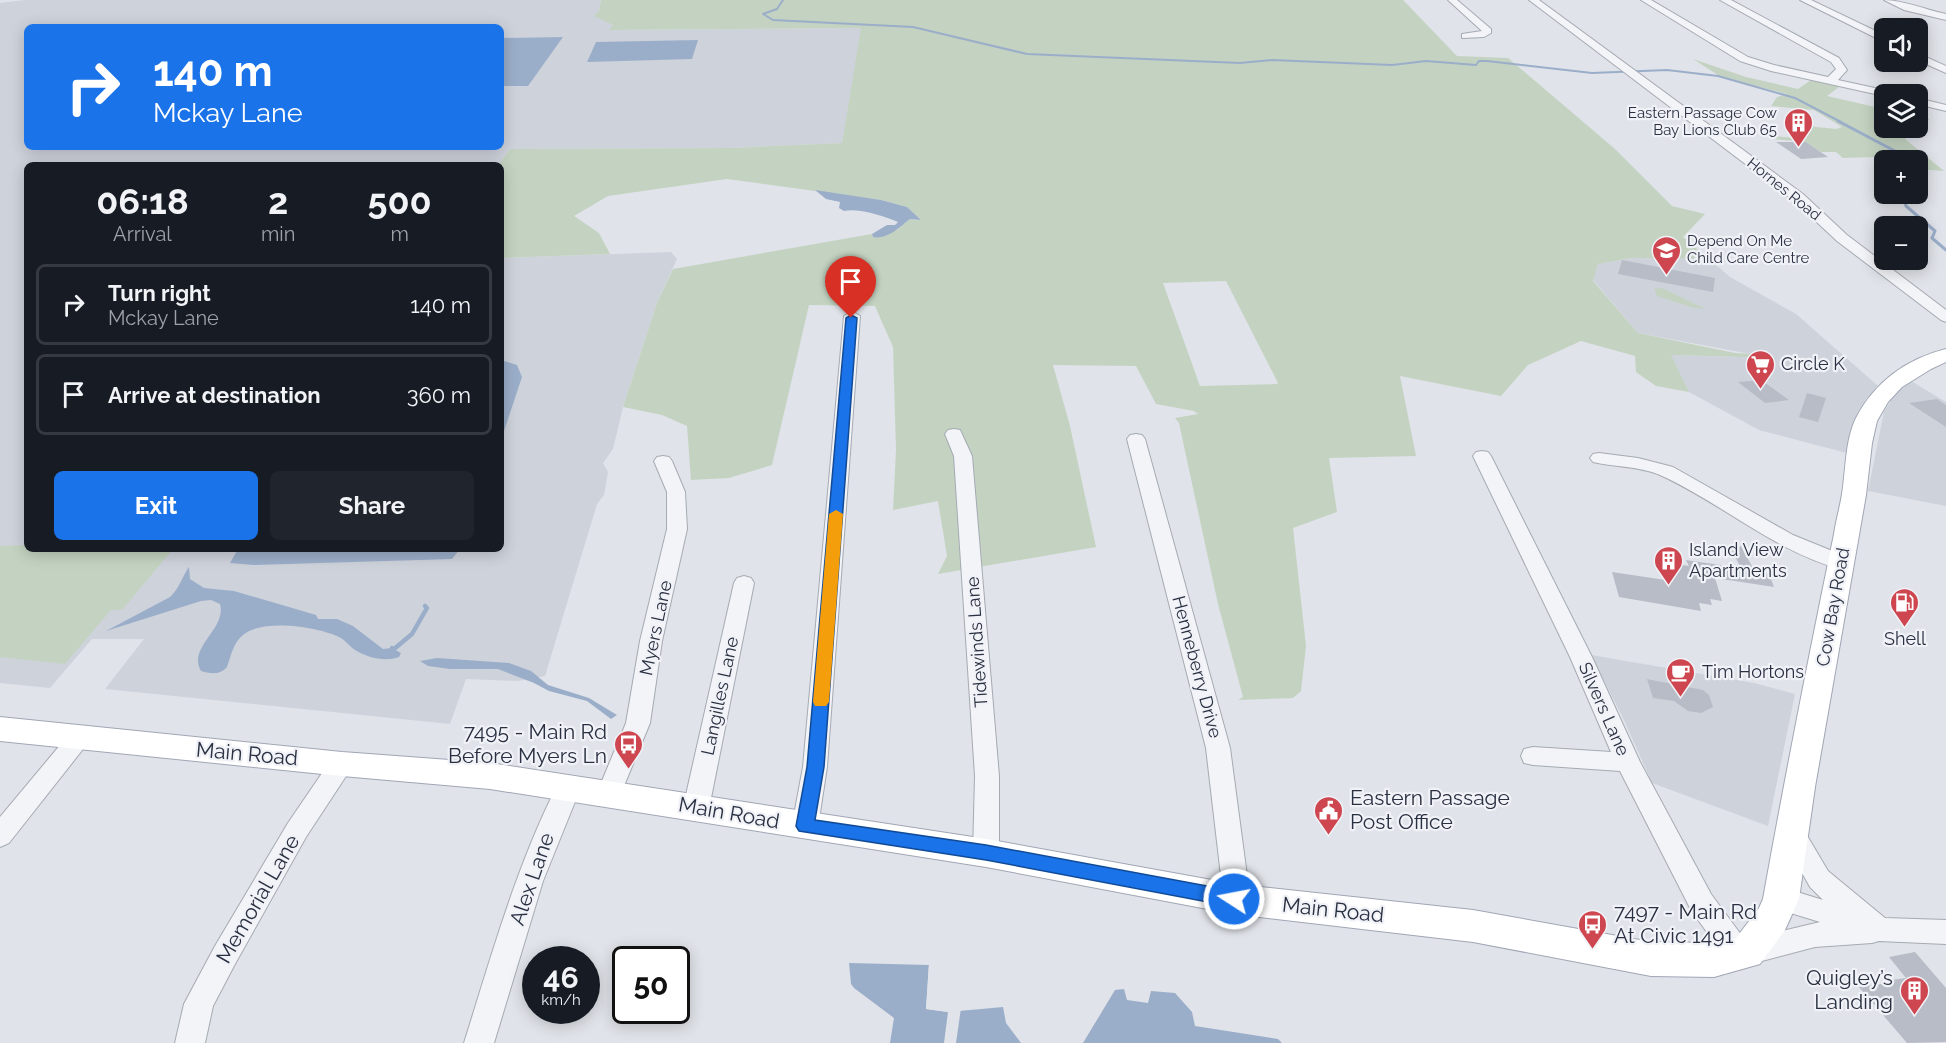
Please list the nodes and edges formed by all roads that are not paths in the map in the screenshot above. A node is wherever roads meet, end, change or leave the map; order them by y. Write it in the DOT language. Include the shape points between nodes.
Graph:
graph roads {
  1 [pos="1452,0"];
  2 [pos="1533,0"];
  3 [pos="1645,0"];
  4 [pos="1724,0"];
  5 [pos="1804,0"];
  6 [pos="1888,0"];
  7 [pos="1946,17"];
  8 [pos="1874,34"];
  9 [pos="1466,36"];
  10 [pos="1928,61"];
  11 [pos="1946,70"];
  12 [pos="1830,81"];
  13 [pos="1874,91"];
  14 [pos="1928,104"];
  15 [pos="1946,108"];
  16 [pos="852,316"];
  17 [pos="1946,317"];
  18 [pos="1946,355"];
  19 [pos="954,434"];
  20 [pos="1136,439"];
  21 [pos="1482,456"];
  22 [pos="1599,458"];
  23 [pos="663,461"];
  24 [pos="1840,561"];
  25 [pos="744,583"];
  26 [pos="0,729"];
  27 [pos="79,738"];
  28 [pos="1533,756"];
  29 [pos="1628,762"];
  30 [pos="342,764"];
  31 [pos="569,786"];
  32 [pos="609,793"];
  33 [pos="696,808"];
  34 [pos="805,826"];
  35 [pos="1791,831"];
  36 [pos="0,836"];
  37 [pos="986,853"];
  38 [pos="1234,899"];
  39 [pos="1781,899"];
  40 [pos="1884,930"];
  41 [pos="1946,932"];
  42 [pos="1743,953"];
  43 [pos="190,1043"];
  44 [pos="479,1043"];
  1 -- 9 [label="street" via="1488,31"];
  2 -- 17 [label="street, Hornes Road" via="1790,191 1842,237"];
  3 -- 12 [label="street" via="1738,56"];
  4 -- 12 [label="street" via="1835,60 1842,70"];
  5 -- 8 [label="street"];
  6 -- 7 [label="street"];
  10 -- 11 [label="street"];
  12 -- 13 [label="street"];
  14 -- 15 [label="street"];
  16 -- 34 [label="street" via="816,767"];
  18 -- 24 [label="main road, Cow Bay Road" via="1894,382 1878,399 1866,421"];
  19 -- 37 [label="street, Tidewinds Lane" via="963,456 987,776"];
  20 -- 38 [label="street, Henneberry Drive" via="1218,748"];
  21 -- 29 [label="street, Silvers Lane"];
  22 -- 24 [label="street" via="1666,471 1786,539"];
  23 -- 32 [label="street, Myers Lane" via="676,492 677,529 651,641 638,723"];
  24 -- 35 [label="main road, Cow Bay Road"];
  25 -- 33 [label="street, Langilles Lane"];
  26 -- 27 [label="main road, Main Road"];
  27 -- 30 [label="main road, Main Road"];
  27 -- 36 [label="street"];
  28 -- 29 [label="street"];
  29 -- 42 [label="street, Silvers Lane" via="1701,902"];
  30 -- 31 [label="main road, Main Road"];
  30 -- 43 [label="street, Memorial Lane" via="297,830 225,955 199,1005"];
  31 -- 32 [label="main road, Main Road"];
  31 -- 44 [label="street, Alex Lane" via="549,828"];
  32 -- 33 [label="main road, Main Road"];
  33 -- 34 [label="main road, Main Road"];
  34 -- 37 [label="main road, Main Road"];
  35 -- 39 [label="main road, Cow Bay Road"];
  35 -- 40 [label="street" via="1819,879"];
  37 -- 38 [label="main road, Main Road"];
  38 -- 42 [label="main road, Main Road" via="1473,926 1651,959 1714,960"];
  39 -- 40 [label="street"];
  39 -- 42 [label="main road" via="1772,919"];
  40 -- 41 [label="street"];
  40 -- 42 [label="street" via="1815,935"];
}
